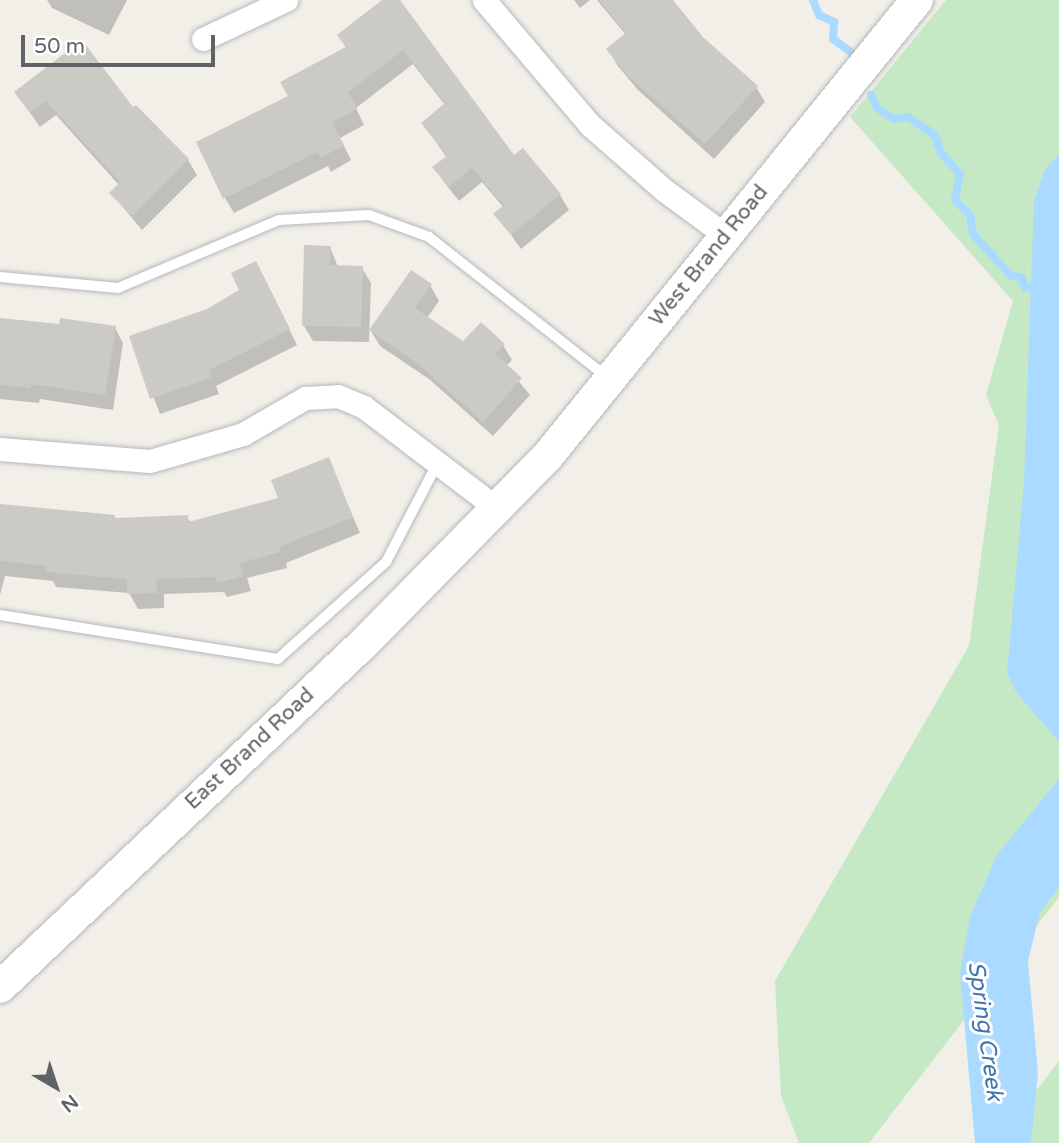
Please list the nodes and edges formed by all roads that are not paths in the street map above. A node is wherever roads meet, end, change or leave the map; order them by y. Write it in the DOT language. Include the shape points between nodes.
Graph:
graph roads {
  1 [pos="286,0"];
  2 [pos="484,0"];
  3 [pos="917,0"];
  4 [pos="203,39"];
  5 [pos="725,235"];
  6 [pos="0,277"];
  7 [pos="610,379"];
  8 [pos="0,449"];
  9 [pos="438,462"];
  10 [pos="498,509"];
  11 [pos="0,615"];
  12 [pos="0,986"];
  1 -- 4 [label="street"];
  2 -- 5 [label="street" via="590,125 664,190"];
  3 -- 5 [label="street, West Brand Road"];
  5 -- 7 [label="street, West Brand Road"];
  6 -- 7 [label="lane" via="118,288 279,220 369,215 429,237"];
  7 -- 10 [label="street, West Brand Road"];
  8 -- 9 [label="street" via="150,461 243,434 305,398 338,396 364,407"];
  9 -- 10 [label="street"];
  9 -- 11 [label="lane" via="386,562 278,659"];
  10 -- 12 [label="street, East Brand Road" via="364,643"];
}
